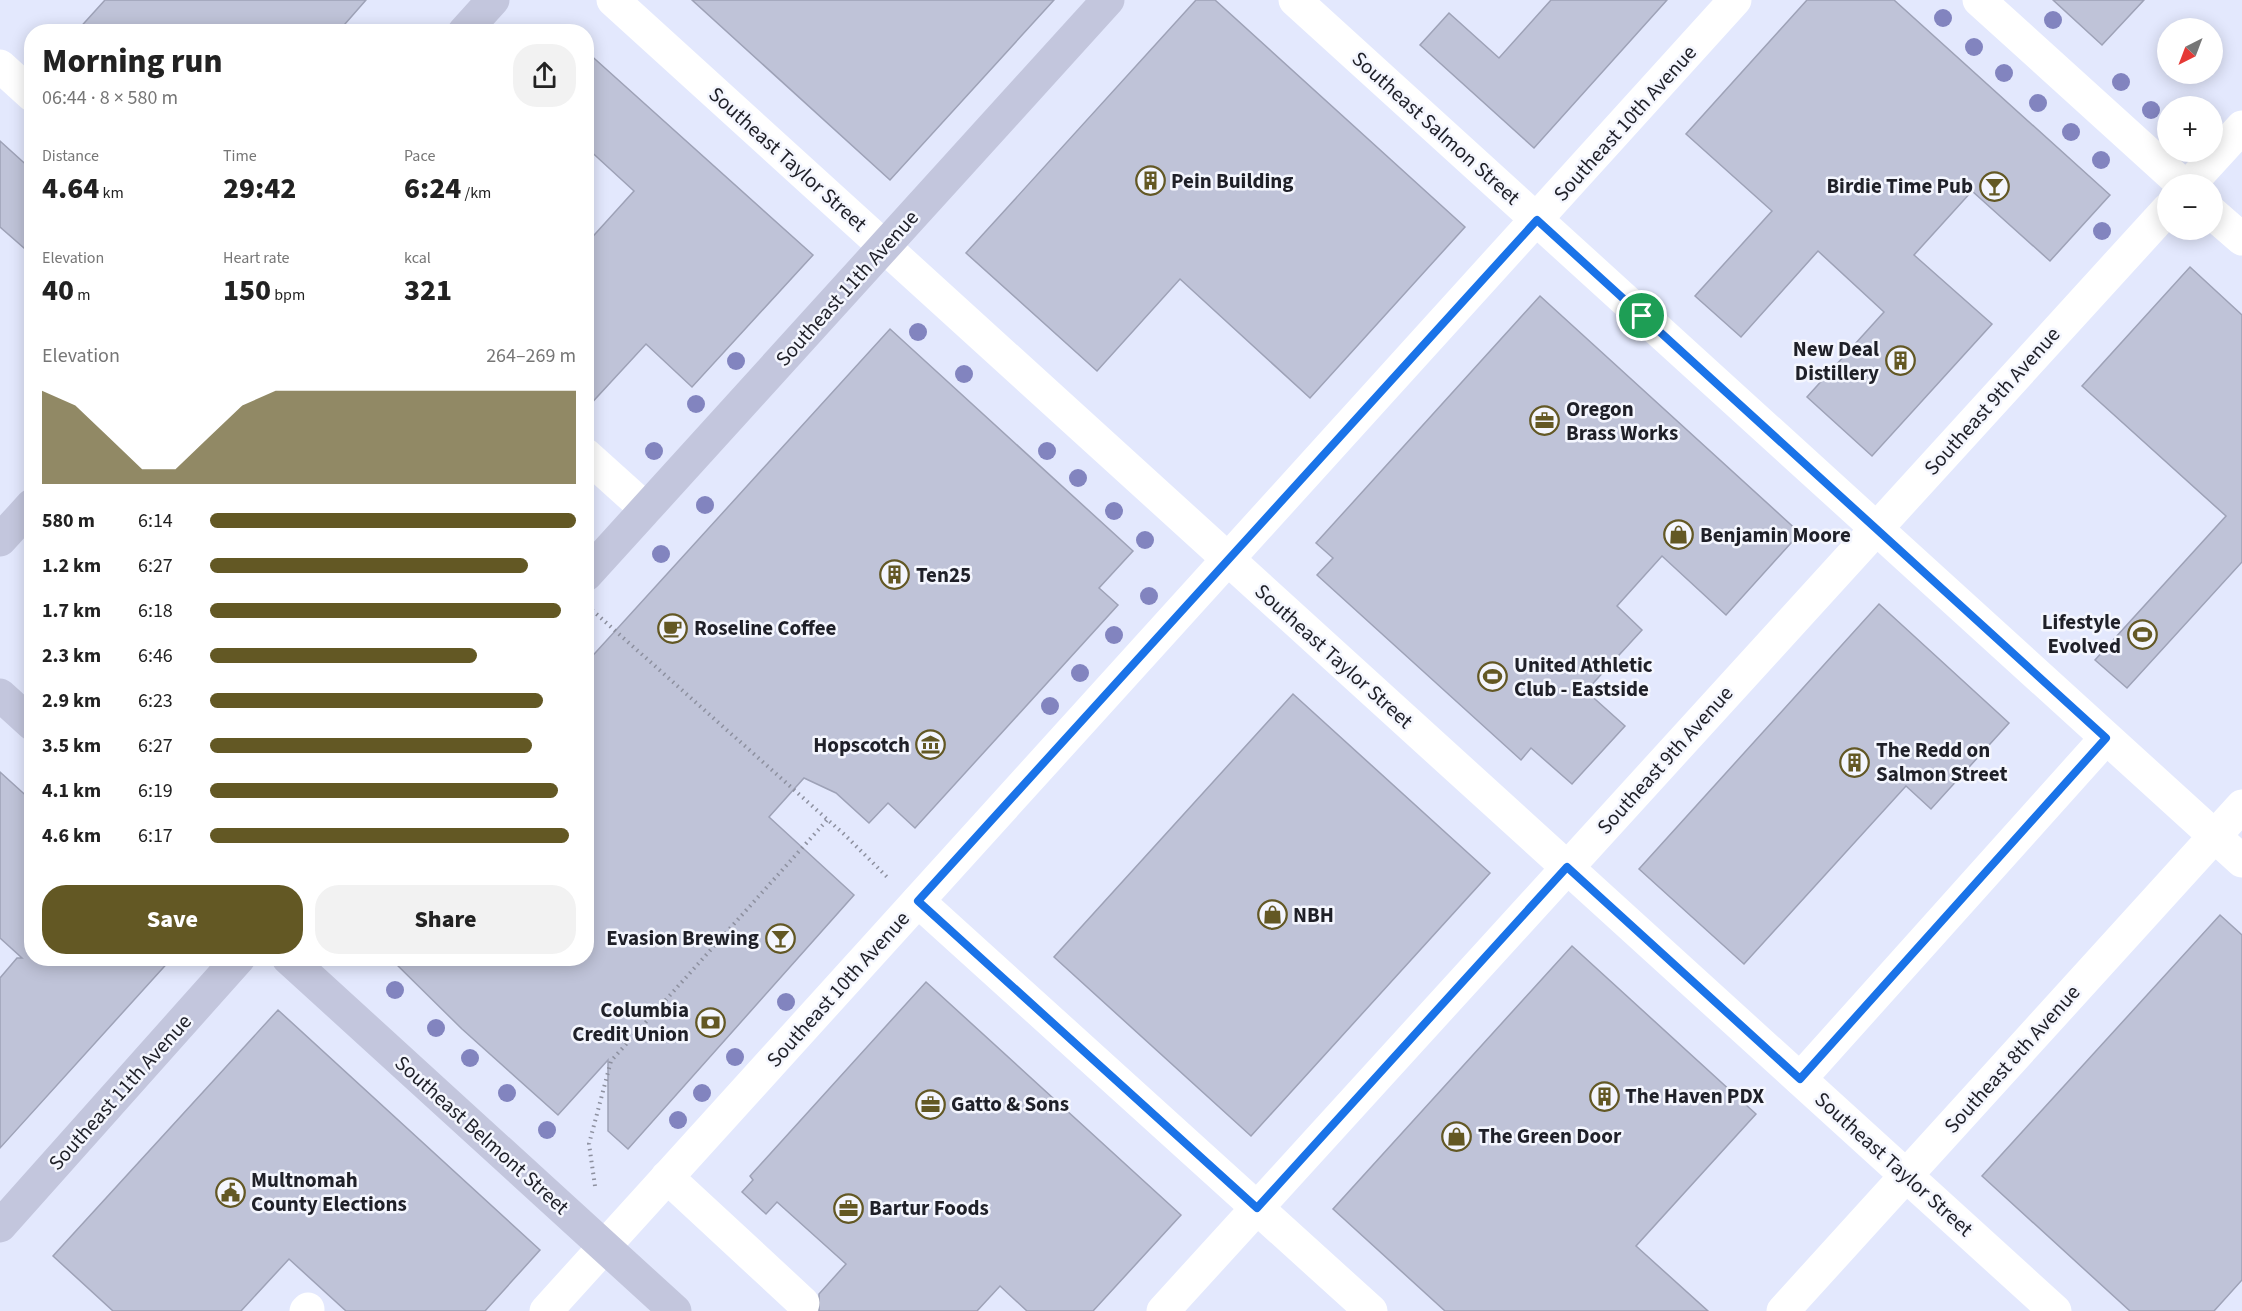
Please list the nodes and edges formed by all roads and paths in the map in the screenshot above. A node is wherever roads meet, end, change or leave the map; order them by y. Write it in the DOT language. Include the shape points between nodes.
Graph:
graph roads {
  1 [pos="493,0"];
  2 [pos="613,0"];
  3 [pos="1108,0"];
  4 [pos="1295,0"];
  5 [pos="1736,0"];
  6 [pos="1979,0"];
  7 [pos="471,24"];
  8 [pos="0,66"];
  9 [pos="24,88"];
  10 [pos="2242,127"];
  11 [pos="2171,174"];
  12 [pos="2199,174"];
  13 [pos="1537,220"];
  14 [pos="2157,221"];
  15 [pos="2223,223"];
  16 [pos="2242,239"];
  17 [pos="885,247"];
  18 [pos="594,462"];
  19 [pos="646,509"];
  20 [pos="24,514"];
  21 [pos="1876,528"];
  22 [pos="0,540"];
  23 [pos="1228,560"];
  24 [pos="594,566"];
  25 [pos="594,612"];
  26 [pos="0,695"];
  27 [pos="24,717"];
  28 [pos="2106,738"];
  29 [pos="2242,806"];
  30 [pos="828,819"];
  31 [pos="2214,836"];
  32 [pos="2242,861"];
  33 [pos="1567,867"];
  34 [pos="878,870"];
  35 [pos="918,901"];
  36 [pos="232,966"];
  37 [pos="297,966"];
  38 [pos="1800,1079"];
  39 [pos="589,1144"];
  40 [pos="1906,1175"];
  41 [pos="667,1177"];
  42 [pos="1257,1208"];
  43 [pos="0,1226"];
  44 [pos="604,1246"];
  45 [pos="803,1303"];
  46 [pos="546,1311"];
  47 [pos="675,1311"];
  48 [pos="1163,1311"];
  49 [pos="1371,1311"];
  50 [pos="1783,1311"];
  51 [pos="2055,1311"];
  1 -- 7 [label="main road"];
  2 -- 17 [label="street, Southeast Taylor Street"];
  3 -- 17 [label="main road, Southeast 11th Avenue"];
  4 -- 13 [label="street, Southeast Salmon Street"];
  5 -- 13 [label="street, Southeast 10th Avenue"];
  6 -- 11 [label="street"];
  8 -- 9 [label="street"];
  10 -- 12 [label="street"];
  13 -- 21 [label="street, Southeast Salmon Street"];
  13 -- 23 [label="street, Southeast 10th Avenue"];
  14 -- 21 [label="street, Southeast 9th Avenue"];
  15 -- 16 [label="street"];
  17 -- 19 [label="main road, Southeast 11th Avenue"];
  17 -- 23 [label="street, Southeast Taylor Street"];
  18 -- 19 [label="street"];
  19 -- 24 [label="main road, Southeast 11th Avenue"];
  20 -- 22 [label="main road"];
  21 -- 28 [label="street, Southeast Salmon Street"];
  21 -- 33 [label="street, Southeast 9th Avenue"];
  23 -- 33 [label="street, Southeast Taylor Street"];
  23 -- 35 [label="street, Southeast 10th Avenue"];
  25 -- 30 [label="path"];
  26 -- 27 [label="main road"];
  28 -- 31 [label="street, Southeast Salmon Street"];
  28 -- 38 [label="street"];
  29 -- 31 [label="street, Southeast 8th Avenue"];
  30 -- 34 [label="path"];
  30 -- 39 [label="path" via="611,1061"];
  31 -- 32 [label="street, Southeast Salmon Street"];
  31 -- 40 [label="street, Southeast 8th Avenue"];
  33 -- 38 [label="street, Southeast Taylor Street"];
  33 -- 42 [label="street, Southeast 9th Avenue"];
  35 -- 41 [label="street, Southeast 10th Avenue"];
  35 -- 42 [label="street"];
  36 -- 43 [label="main road, Southeast 11th Avenue"];
  37 -- 44 [label="main road, Southeast Belmont Street"];
  38 -- 40 [label="street, Southeast Taylor Street"];
  40 -- 50 [label="street, Southeast 8th Avenue"];
  40 -- 51 [label="street, Southeast Taylor Street"];
  41 -- 44 [label="street, Southeast 10th Avenue"];
  41 -- 45 [label="street"];
  42 -- 48 [label="street, Southeast 9th Avenue"];
  42 -- 49 [label="street"];
  44 -- 46 [label="street, Southeast 10th Avenue"];
  44 -- 47 [label="main road, Southeast Belmont Street"];
}
